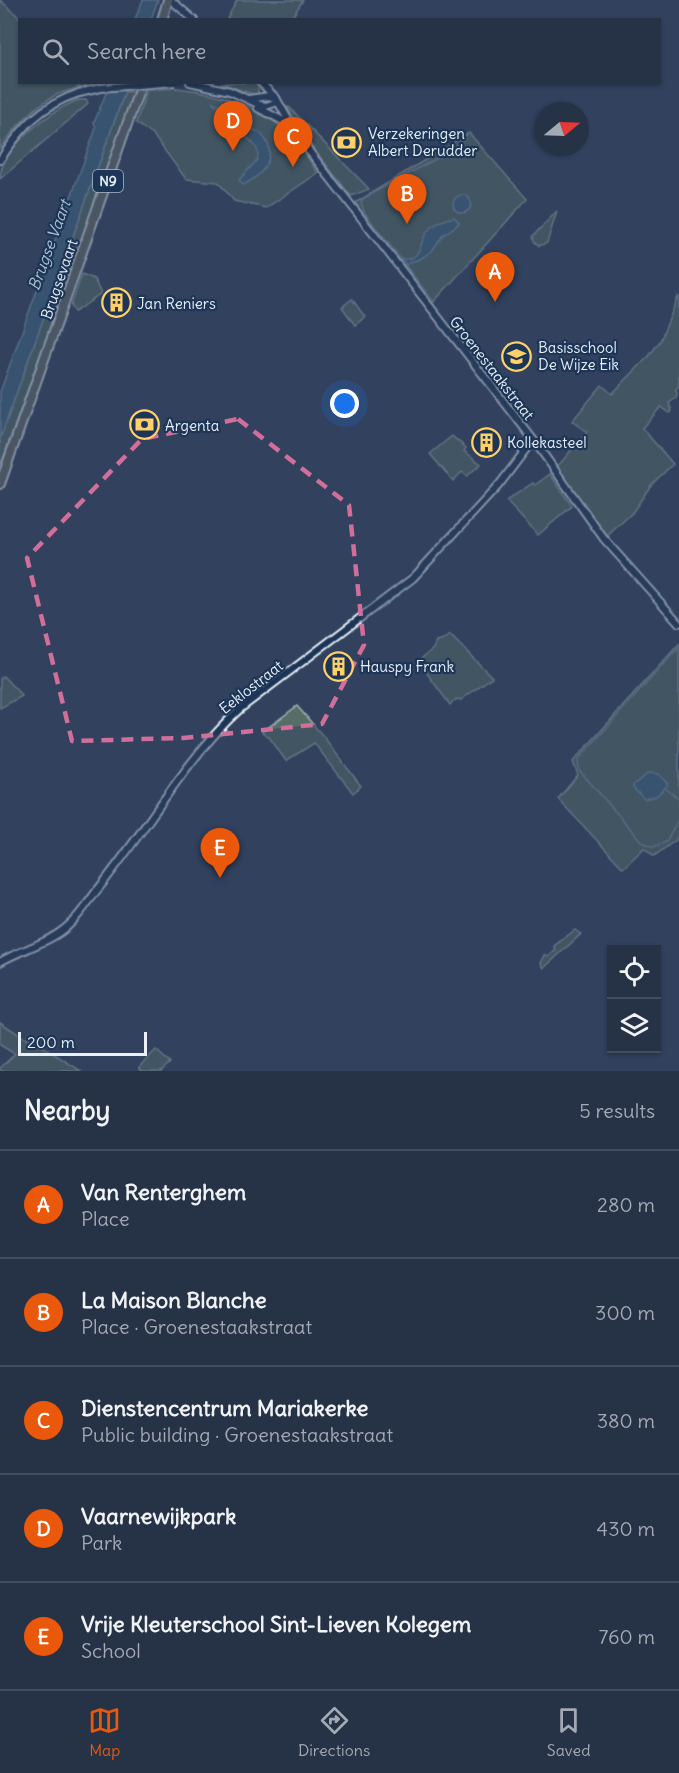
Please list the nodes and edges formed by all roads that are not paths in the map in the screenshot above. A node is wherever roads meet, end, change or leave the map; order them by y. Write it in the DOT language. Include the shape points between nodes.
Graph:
graph roads {
  1 [pos="170,0"];
  2 [pos="163,18"];
  3 [pos="192,18"];
  4 [pos="141,84"];
  5 [pos="150,84"];
  6 [pos="199,84"];
  7 [pos="262,84"];
  8 [pos="276,98"];
  9 [pos="249,99"];
  10 [pos="291,125"];
  11 [pos="0,160"];
  12 [pos="533,440"];
  13 [pos="0,484"];
  14 [pos="679,622"];
  15 [pos="0,962"];
  1 -- 2 [label="main road"];
  1 -- 3 [label="street"];
  4 -- 13 [label="main road, Brugsevaart / N9"];
  5 -- 11 [label="street, bridge" via="101,88 58,102 20,131"];
  6 -- 9 [label="street"];
  7 -- 8 [label="street, Groenestaakstraat"];
  8 -- 9 [label="street" via="275,103 266,106"];
  8 -- 10 [label="street, Groenestaakstraat"];
  9 -- 10 [label="street, Groenestaakstraat"];
  10 -- 12 [label="street, Groenestaakstraat"];
  12 -- 14 [label="street, Groenestaakstraat" via="604,539"];
  12 -- 15 [label="street, Eeklostraat" via="500,485 414,578 220,728 69,926"];
}
